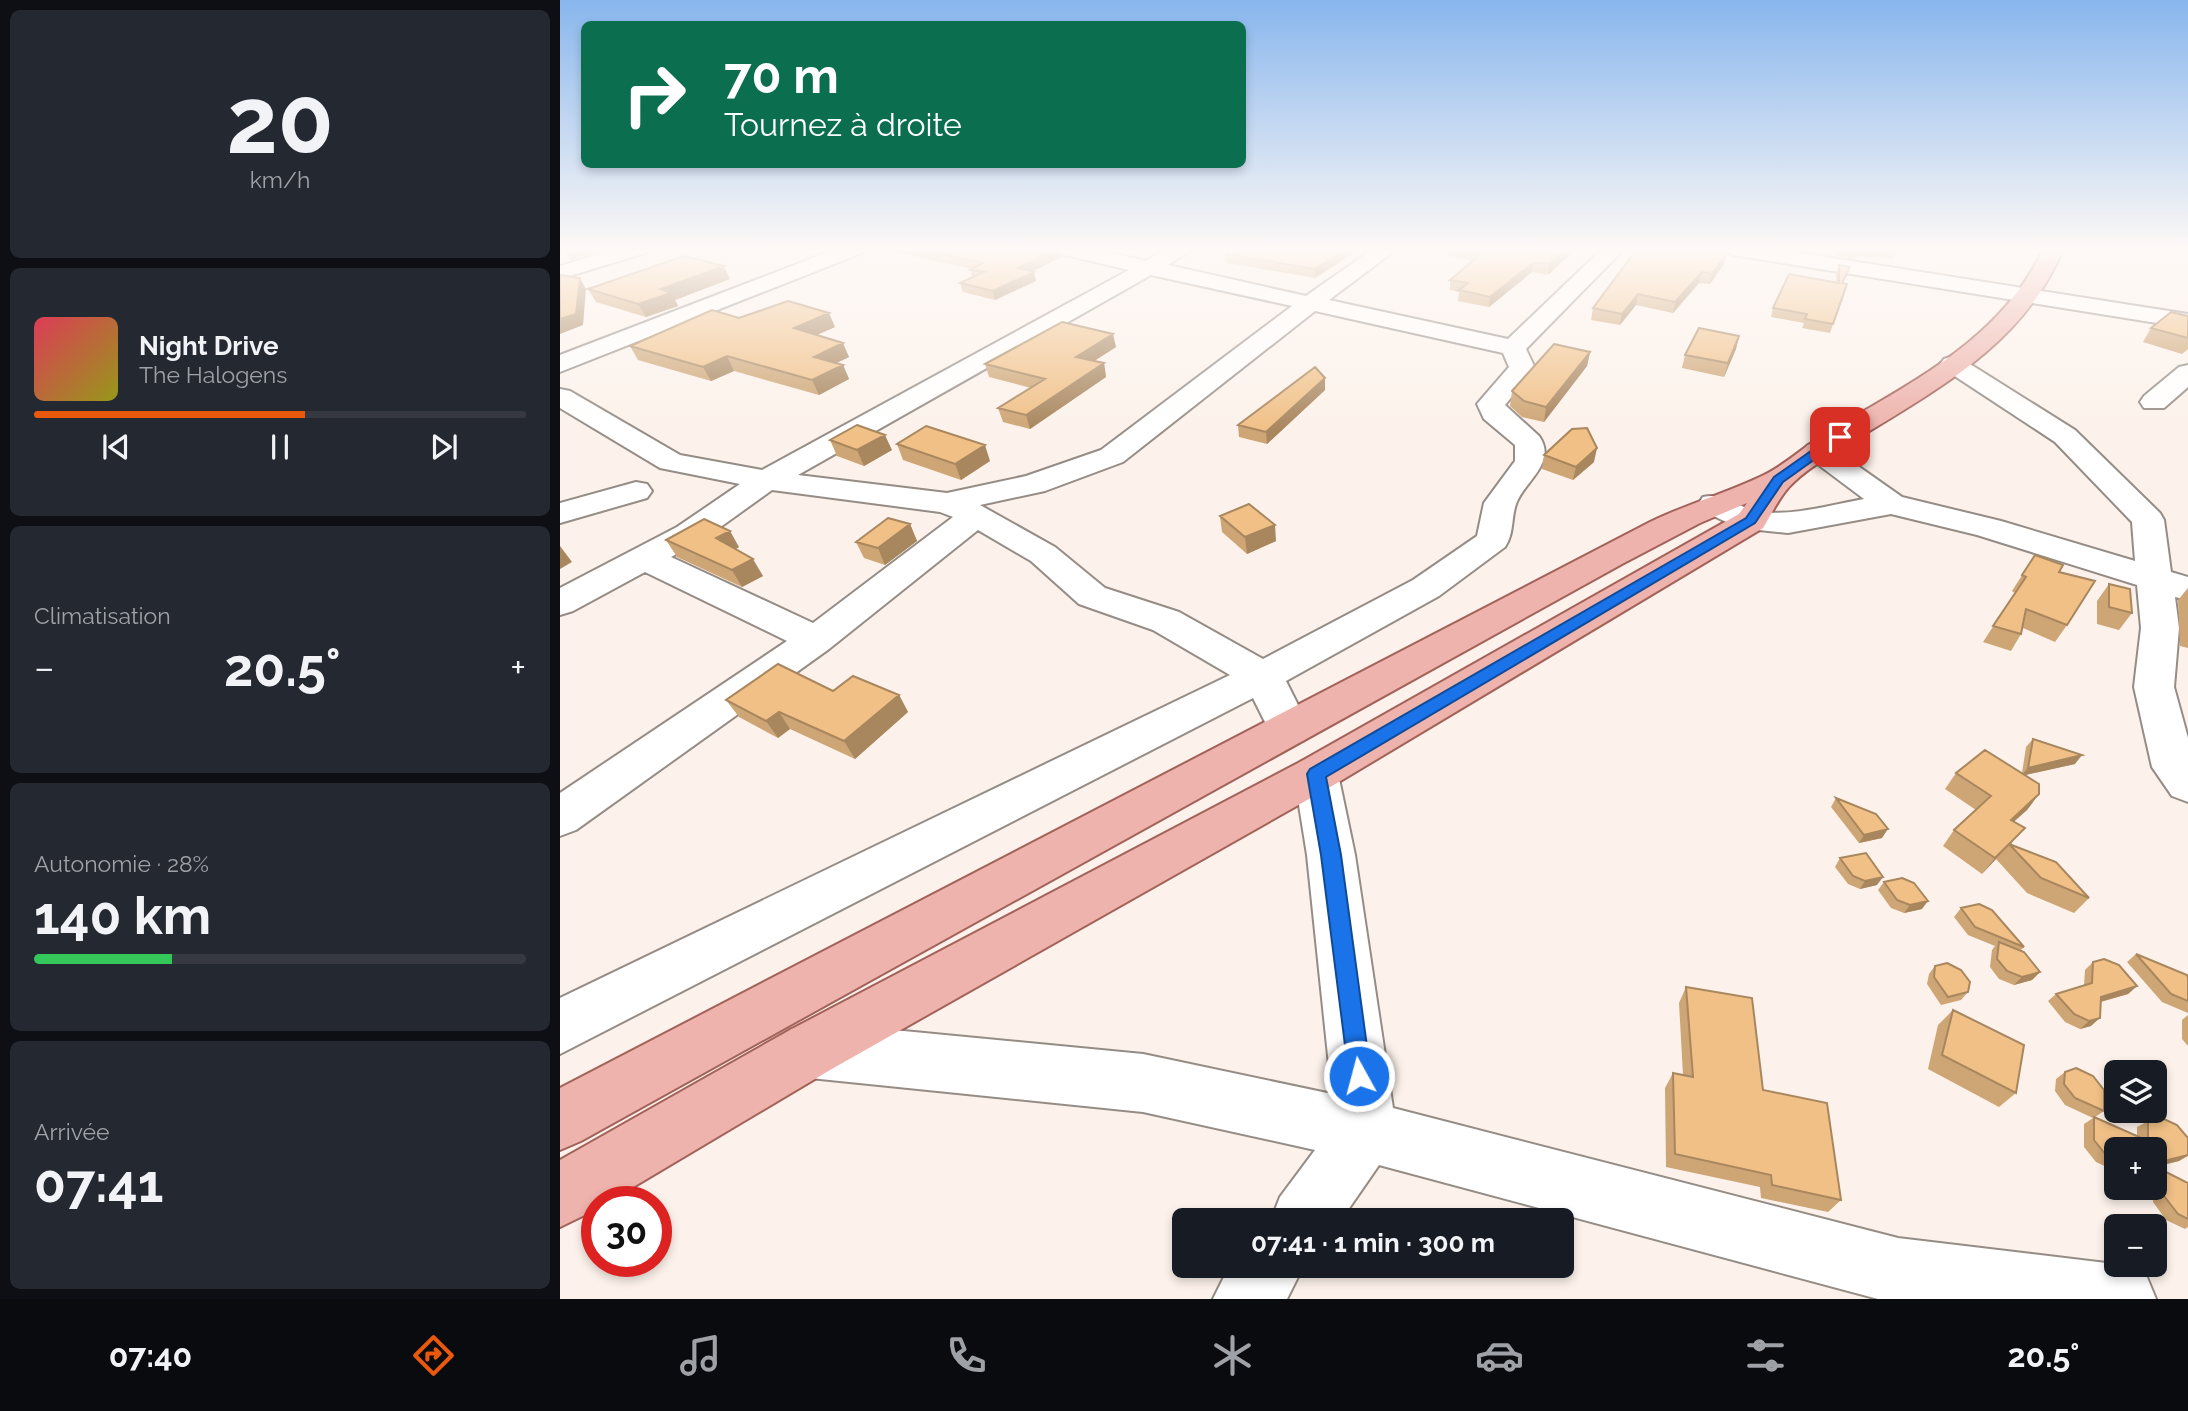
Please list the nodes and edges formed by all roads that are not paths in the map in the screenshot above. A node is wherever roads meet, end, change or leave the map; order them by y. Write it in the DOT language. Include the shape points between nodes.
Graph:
graph roads {
  1 [pos="699,310"];
  2 [pos="1072,310"];
  3 [pos="1302,310"];
  4 [pos="1345,310"];
  5 [pos="1552,310"];
  6 [pos="2018,310"];
  7 [pos="2116,310"];
  8 [pos="2188,321"];
  9 [pos="1513,348"];
  10 [pos="560,364"];
  11 [pos="1953,364"];
  12 [pos="2188,373"];
  13 [pos="560,397"];
  14 [pos="2154,402"];
  15 [pos="1818,451"];
  16 [pos="766,480"];
  17 [pos="636,491"];
  18 [pos="1891,504"];
  19 [pos="961,509"];
  20 [pos="1732,512"];
  21 [pos="560,513"];
  22 [pos="644,558"];
  23 [pos="2154,580"];
  24 [pos="2188,589"];
  25 [pos="560,603"];
  26 [pos="816,640"];
  27 [pos="1263,676"];
  28 [pos="1289,729"];
  29 [pos="1316,774"];
  30 [pos="2188,784"];
  31 [pos="560,817"];
  32 [pos="560,1027"];
  33 [pos="810,1050"];
  34 [pos="560,1119"];
  35 [pos="1366,1131"];
  36 [pos="560,1195"];
  37 [pos="1311,1208"];
  38 [pos="1262,1278"];
  39 [pos="1247,1299"];
  40 [pos="2122,1299"];
  1 -- 10 [label="street"];
  2 -- 16 [label="street"];
  3 -- 19 [label="street" via="1112,456"];
  4 -- 9 [label="street"];
  5 -- 9 [label="street"];
  6 -- 11 [label="main road"];
  7 -- 8 [label="street"];
  9 -- 27 [label="street" via="1522,368 1491,404 1494,413 1529,442 1530,461 1500,503 1493,540 1426,588"];
  11 -- 15 [label="main road"];
  11 -- 23 [label="street" via="2065,436 2148,520"];
  12 -- 14 [label="street"];
  13 -- 16 [label="street" via="671,462"];
  15 -- 18 [label="street"];
  15 -- 20 [label="main road"];
  16 -- 19 [label="street"];
  16 -- 22 [label="street" via="689,534"];
  17 -- 21 [label="street"];
  18 -- 20 [label="street" via="1788,523"];
  18 -- 23 [label="street" via="1989,528"];
  19 -- 26 [label="street"];
  19 -- 27 [label="street" via="1043,554 1092,596 1166,621"];
  20 -- 28 [label="main road"];
  20 -- 29 [label="main road"];
  22 -- 25 [label="street"];
  22 -- 26 [label="street"];
  23 -- 24 [label="street"];
  23 -- 30 [label="street" via="2160,628 2154,687 2174,767"];
  26 -- 31 [label="street"];
  27 -- 28 [label="street"];
  27 -- 32 [label="street"];
  28 -- 34 [label="main road"];
  29 -- 33 [label="main road"];
  29 -- 35 [label="street" via="1331,855"];
  33 -- 35 [label="street" via="1143,1083"];
  33 -- 36 [label="main road"];
  35 -- 37 [label="street"];
  35 -- 40 [label="street" via="1898,1270"];
  38 -- 39 [label="street"];
}
